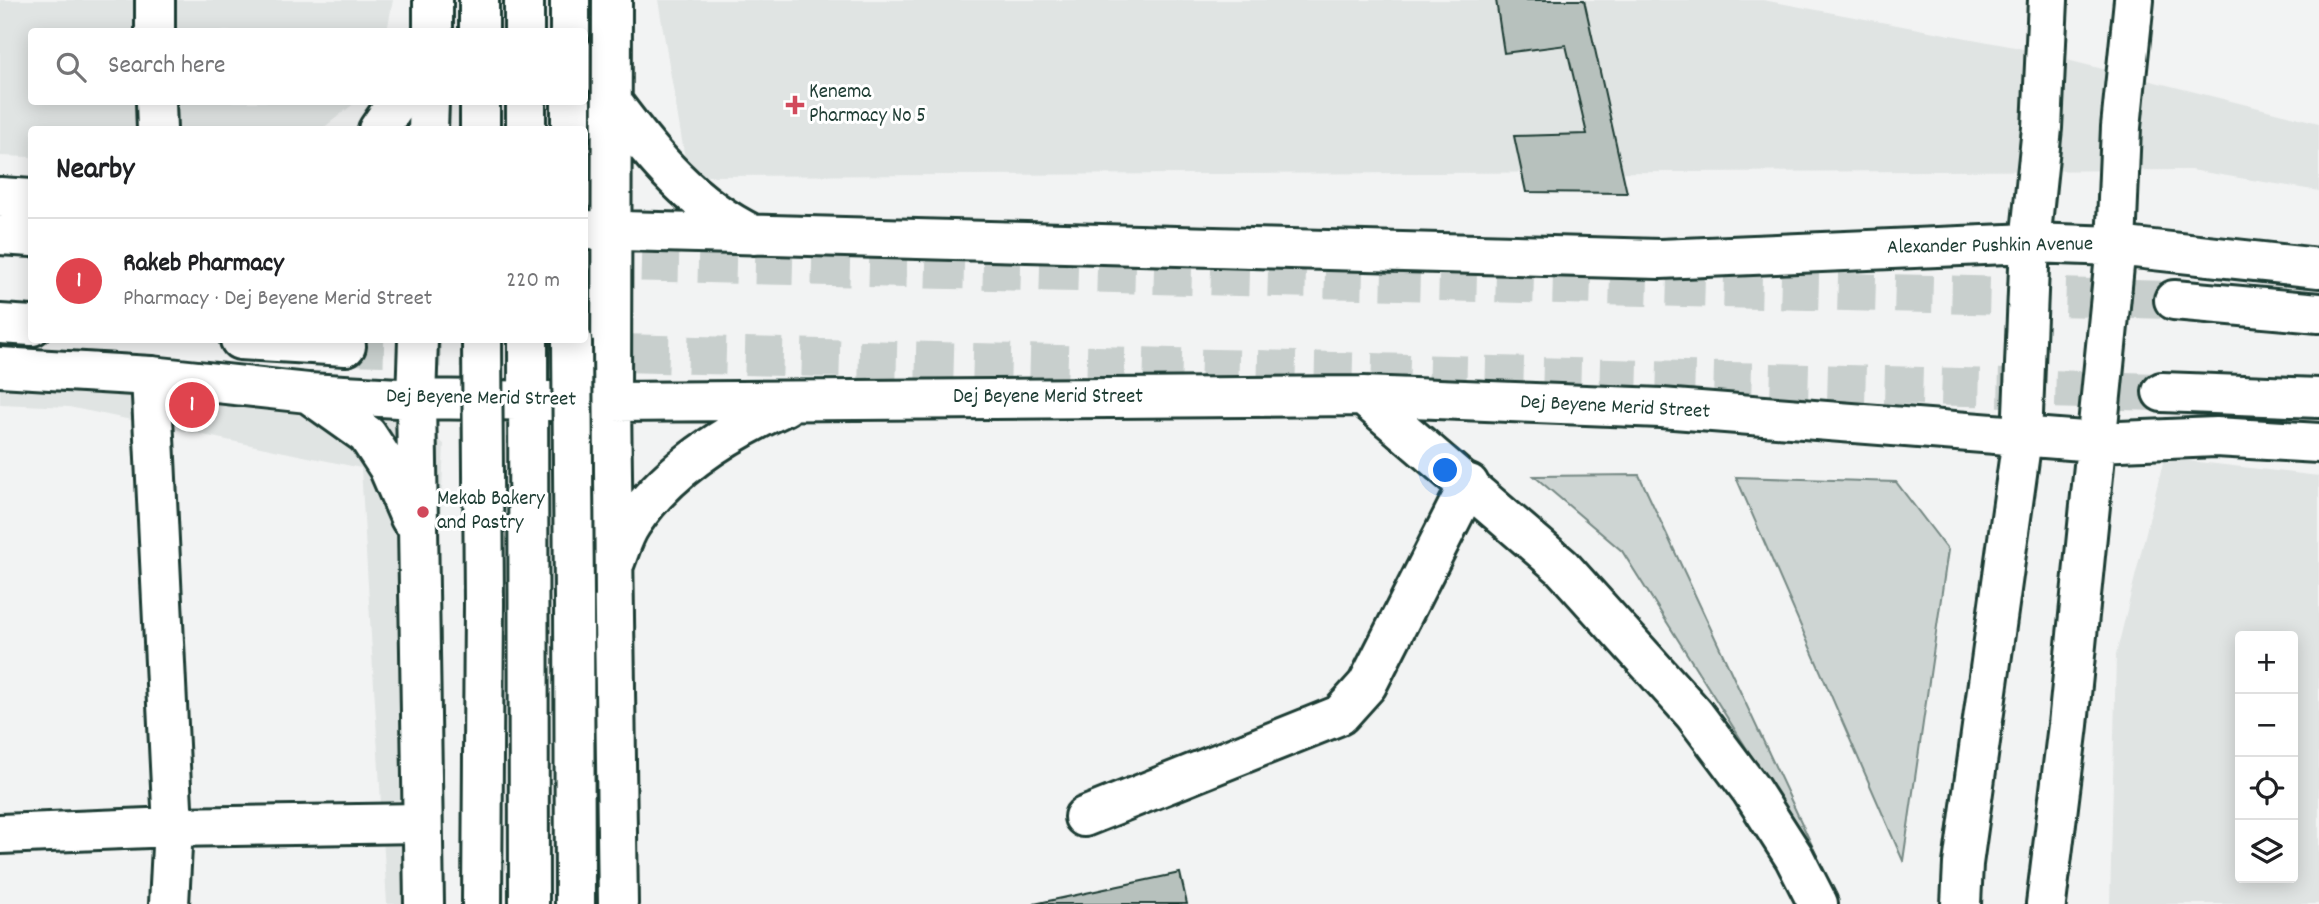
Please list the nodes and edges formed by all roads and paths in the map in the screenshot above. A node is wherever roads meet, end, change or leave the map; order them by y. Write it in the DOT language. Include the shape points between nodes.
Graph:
graph roads {
  1 [pos="155,0"];
  2 [pos="433,0"];
  3 [pos="479,0"];
  4 [pos="524,0"];
  5 [pos="570,0"];
  6 [pos="612,0"];
  7 [pos="2048,0"];
  8 [pos="2134,0"];
  9 [pos="155,28"];
  10 [pos="433,28"];
  11 [pos="479,28"];
  12 [pos="524,28"];
  13 [pos="570,28"];
  14 [pos="612,102"];
  15 [pos="156,105"];
  16 [pos="395,105"];
  17 [pos="429,105"];
  18 [pos="480,105"];
  19 [pos="526,105"];
  20 [pos="570,105"];
  21 [pos="157,126"];
  22 [pos="381,126"];
  23 [pos="428,126"];
  24 [pos="480,126"];
  25 [pos="526,126"];
  26 [pos="571,126"];
  27 [pos="0,197"];
  28 [pos="28,199"];
  29 [pos="599,232"];
  30 [pos="0,235"];
  31 [pos="28,237"];
  32 [pos="757,237"];
  33 [pos="2030,243"];
  34 [pos="2116,246"];
  35 [pos="2319,268"];
  36 [pos="2174,300"];
  37 [pos="2319,313"];
  38 [pos="0,324"];
  39 [pos="28,326"];
  40 [pos="293,343"];
  41 [pos="418,343"];
  42 [pos="482,343"];
  43 [pos="528,343"];
  44 [pos="572,343"];
  45 [pos="346,346"];
  46 [pos="0,367"];
  47 [pos="151,376"];
  48 [pos="2162,392"];
  49 [pos="308,393"];
  50 [pos="1363,396"];
  51 [pos="2319,398"];
  52 [pos="416,399"];
  53 [pos="528,400"];
  54 [pos="798,400"];
  55 [pos="611,402"];
  56 [pos="2022,438"];
  57 [pos="2096,442"];
  58 [pos="2319,443"];
  59 [pos="1469,484"];
  60 [pos="418,542"];
  61 [pos="612,567"];
  62 [pos="1084,817"];
  63 [pos="422,823"];
  64 [pos="173,827"];
  65 [pos="0,834"];
  66 [pos="169,904"];
  67 [pos="424,904"];
  68 [pos="482,904"];
  69 [pos="529,904"];
  70 [pos="575,904"];
  71 [pos="618,904"];
  72 [pos="1818,904"];
  73 [pos="1961,904"];
  74 [pos="2046,904"];
  1 -- 9 [label="main road"];
  2 -- 10 [label="main road"];
  3 -- 11 [label="main road"];
  4 -- 12 [label="main road"];
  5 -- 13 [label="main road"];
  6 -- 14 [label="main road"];
  7 -- 33 [label="main road"];
  8 -- 34 [label="main road" via="2121,128"];
  14 -- 29 [label="main road"];
  14 -- 32 [label="main road" via="648,150 697,199 721,219"];
  15 -- 21 [label="main road"];
  16 -- 22 [label="main road"];
  17 -- 23 [label="main road"];
  18 -- 24 [label="main road"];
  19 -- 25 [label="main road"];
  20 -- 26 [label="main road"];
  27 -- 28 [label="main road"];
  29 -- 32 [label="main road"];
  29 -- 55 [label="main road"];
  30 -- 31 [label="main road"];
  32 -- 33 [label="main road, Alexander Pushkin Avenue" via="1660,259"];
  33 -- 34 [label="main road, Alexander Pushkin Avenue"];
  33 -- 56 [label="main road"];
  34 -- 35 [label="main road, Alexander Pushkin Avenue"];
  34 -- 57 [label="main road"];
  36 -- 37 [label="main road"];
  38 -- 39 [label="main road"];
  40 -- 45 [label="main road"];
  41 -- 52 [label="main road"];
  42 -- 68 [label="main road, bridge"];
  43 -- 53 [label="main road"];
  44 -- 70 [label="main road, bridge"];
  46 -- 47 [label="main road, Dej Beyene Merid Street"];
  47 -- 49 [label="main road, Dej Beyene Merid Street"];
  47 -- 64 [label="main road"];
  48 -- 51 [label="main road"];
  49 -- 52 [label="main road, Dej Beyene Merid Street"];
  49 -- 60 [label="main road" via="367,435 388,467"];
  50 -- 54 [label="main road, Dej Beyene Merid Street"];
  50 -- 56 [label="main road, Dej Beyene Merid Street" via="1661,408"];
  50 -- 59 [label="main road"];
  52 -- 53 [label="main road, Dej Beyene Merid Street"];
  52 -- 60 [label="main road"];
  53 -- 55 [label="main road, Dej Beyene Merid Street"];
  53 -- 69 [label="main road"];
  54 -- 55 [label="main road, Dej Beyene Merid Street"];
  54 -- 61 [label="main road" via="737,429 660,489 631,524"];
  55 -- 61 [label="main road"];
  56 -- 57 [label="main road, Dej Beyene Merid Street"];
  56 -- 73 [label="main road"];
  57 -- 58 [label="main road" via="2216,437"];
  57 -- 74 [label="main road"];
  59 -- 62 [label="main road" via="1367,685 1340,715"];
  59 -- 72 [label="main road" via="1562,567 1694,714 1787,846"];
  60 -- 63 [label="main road"];
  61 -- 71 [label="main road"];
  63 -- 64 [label="main road"];
  63 -- 67 [label="main road"];
  64 -- 65 [label="main road"];
  64 -- 66 [label="main road"];
}
